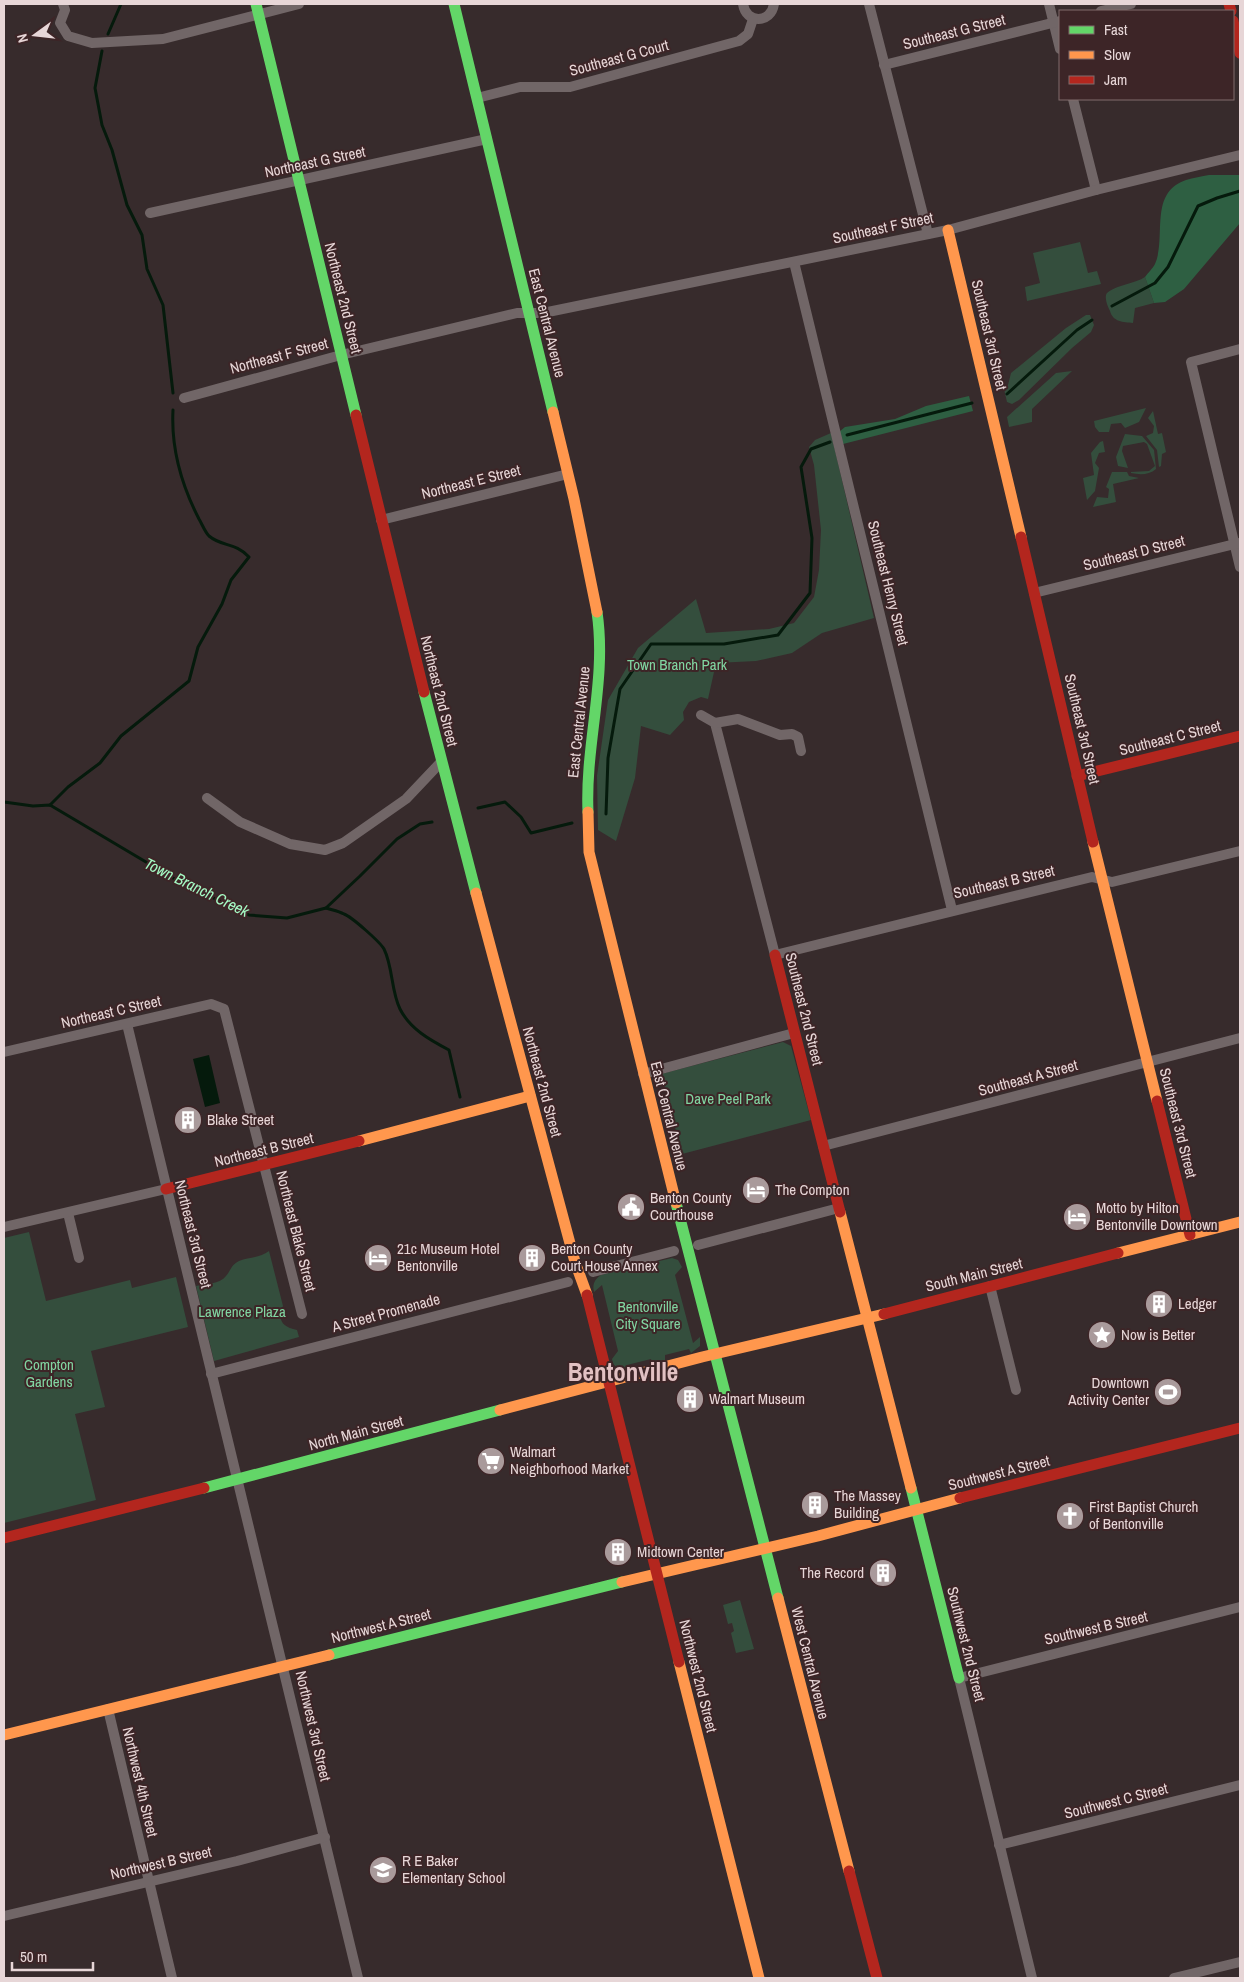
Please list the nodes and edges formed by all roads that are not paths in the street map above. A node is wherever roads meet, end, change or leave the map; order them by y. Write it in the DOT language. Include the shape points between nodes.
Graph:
graph roads {
  1 [pos="63,4"];
  2 [pos="299,4"];
  3 [pos="454,4"];
  4 [pos="743,4"];
  5 [pos="774,4"];
  6 [pos="869,4"];
  7 [pos="1049,4"];
  8 [pos="1131,4"];
  9 [pos="257,9"];
  10 [pos="1105,10"];
  11 [pos="753,18"];
  12 [pos="1057,22"];
  13 [pos="1234,25"];
  14 [pos="1059,40"];
  15 [pos="1240,52"];
  16 [pos="884,65"];
  17 [pos="477,98"];
  18 [pos="1073,100"];
  19 [pos="487,139"];
  20 [pos="1240,155"];
  21 [pos="299,180"];
  22 [pos="1096,190"];
  23 [pos="150,214"];
  24 [pos="948,230"];
  25 [pos="928,234"];
  26 [pos="794,262"];
  27 [pos="529,313"];
  28 [pos="1240,349"];
  29 [pos="341,355"];
  30 [pos="184,398"];
  31 [pos="568,474"];
  32 [pos="381,520"];
  33 [pos="1238,543"];
  34 [pos="1240,567"];
  35 [pos="1034,593"];
  36 [pos="701,716"];
  37 [pos="715,723"];
  38 [pos="1240,736"];
  39 [pos="802,751"];
  40 [pos="441,762"];
  41 [pos="1077,776"];
  42 [pos="207,798"];
  43 [pos="1240,851"];
  44 [pos="1103,880"];
  45 [pos="952,910"];
  46 [pos="774,955"];
  47 [pos="224,1009"];
  48 [pos="127,1024"];
  49 [pos="794,1033"];
  50 [pos="1240,1038"];
  51 [pos="4,1052"];
  52 [pos="1148,1062"];
  53 [pos="643,1074"];
  54 [pos="530,1096"];
  55 [pos="823,1146"];
  56 [pos="264,1166"];
  57 [pos="166,1189"];
  58 [pos="839,1208"];
  59 [pos="68,1213"];
  60 [pos="1240,1222"];
  61 [pos="4,1227"];
  62 [pos="1190,1235"];
  63 [pos="698,1245"];
  64 [pos="674,1251"];
  65 [pos="79,1258"];
  66 [pos="593,1272"];
  67 [pos="568,1282"];
  68 [pos="990,1286"];
  69 [pos="302,1314"];
  70 [pos="867,1318"];
  71 [pos="715,1354"];
  72 [pos="211,1374"];
  73 [pos="608,1382"];
  74 [pos="1016,1390"];
  75 [pos="1240,1431"];
  76 [pos="237,1480"];
  77 [pos="916,1509"];
  78 [pos="4,1538"];
  79 [pos="765,1548"];
  80 [pos="656,1574"];
  81 [pos="1240,1607"];
  82 [pos="284,1667"];
  83 [pos="958,1678"];
  84 [pos="108,1709"];
  85 [pos="4,1734"];
  86 [pos="1240,1786"];
  87 [pos="324,1837"];
  88 [pos="999,1845"];
  89 [pos="148,1881"];
  90 [pos="4,1916"];
  91 [pos="1240,1962"];
  92 [pos="172,1978"];
  93 [pos="358,1978"];
  94 [pos="759,1978"];
  95 [pos="877,1978"];
  96 [pos="1032,1978"];
  97 [pos="1174,1978"];
  1 -- 9 [label="street" via="65,10 60,23 68,36 92,43 163,39"];
  2 -- 9 [label="street"];
  3 -- 17 [label="street, East Central Avenue"];
  4 -- 11 [label="street" via="745,12"];
  5 -- 11 [label="street" via="767,17"];
  6 -- 16 [label="street"];
  7 -- 12 [label="street"];
  8 -- 10 [label="street"];
  9 -- 21 [label="street, Northeast 2nd Street"];
  11 -- 17 [label="street, Southeast G Court" via="748,34 739,41 570,87 520,87"];
  12 -- 14 [label="street"];
  12 -- 16 [label="street, Southeast G Street"];
  13 -- 15 [label="street"];
  16 -- 25 [label="street"];
  17 -- 19 [label="street, East Central Avenue"];
  18 -- 22 [label="street"];
  19 -- 21 [label="street, Northeast G Street"];
  19 -- 27 [label="street, East Central Avenue"];
  20 -- 22 [label="street, Southeast F Street"];
  21 -- 23 [label="street, Northeast G Street"];
  21 -- 29 [label="street, Northeast 2nd Street"];
  22 -- 24 [label="street, Southeast F Street"];
  24 -- 25 [label="street, Southeast F Street"];
  24 -- 35 [label="street, Southeast 3rd Street"];
  25 -- 26 [label="street, Southeast F Street"];
  26 -- 27 [label="street, Southeast F Street" via="543,313"];
  26 -- 45 [label="street, Southeast Henry Street"];
  27 -- 29 [label="street, Northeast F Street"];
  27 -- 31 [label="street, East Central Avenue"];
  28 -- 33 [label="street" via="1191,362"];
  29 -- 30 [label="street, Northeast F Street"];
  29 -- 32 [label="street, Northeast 2nd Street"];
  31 -- 32 [label="street, Northeast E Street"];
  31 -- 53 [label="street, East Central Avenue" via="600,634 600,675 588,766 589,852"];
  32 -- 40 [label="street, Northeast 2nd Street"];
  33 -- 34 [label="street"];
  33 -- 35 [label="street, Southeast D Street"];
  35 -- 41 [label="street, Southeast 3rd Street"];
  36 -- 37 [label="street"];
  37 -- 39 [label="street" via="738,720 780,735 792,734 798,737"];
  37 -- 46 [label="street, Southeast 2nd Street"];
  38 -- 41 [label="street, Southeast C Street"];
  40 -- 42 [label="street" via="406,799 343,843 325,850 290,844 240,822"];
  40 -- 54 [label="street, Northeast 2nd Street"];
  41 -- 44 [label="street, Southeast 3rd Street"];
  43 -- 44 [label="street, Southeast B Street" via="1112,882"];
  44 -- 45 [label="street, Southeast B Street" via="1094,877"];
  44 -- 52 [label="street, Southeast 3rd Street"];
  45 -- 46 [label="street, Southeast B Street"];
  46 -- 49 [label="street, Southeast 2nd Street"];
  47 -- 48 [label="street, Northeast C Street" via="211,1004"];
  47 -- 56 [label="street, Northeast Blake Street"];
  48 -- 51 [label="street, Northeast C Street"];
  48 -- 57 [label="street, Northeast 3rd Street"];
  49 -- 53 [label="street"];
  49 -- 55 [label="street, Southeast 2nd Street"];
  50 -- 52 [label="street, Southeast A Street"];
  52 -- 55 [label="street, Southeast A Street"];
  52 -- 62 [label="street, Southeast 3rd Street"];
  53 -- 71 [label="street, East Central Avenue"];
  54 -- 56 [label="street, Northeast B Street"];
  54 -- 73 [label="street, Northeast 2nd Street"];
  55 -- 58 [label="street, Southeast 2nd Street"];
  56 -- 57 [label="street, Northeast B Street"];
  56 -- 69 [label="street, Northeast Blake Street"];
  57 -- 59 [label="street, Northeast B Street"];
  57 -- 72 [label="street, Northeast 3rd Street"];
  58 -- 63 [label="street"];
  58 -- 70 [label="street, Southeast 2nd Street"];
  59 -- 61 [label="street, Northeast B Street"];
  59 -- 65 [label="street"];
  60 -- 62 [label="street, South Main Street"];
  62 -- 68 [label="street, South Main Street"];
  64 -- 66 [label="street"];
  67 -- 72 [label="street, A Street Promenade"];
  68 -- 70 [label="street, South Main Street"];
  68 -- 74 [label="street"];
  70 -- 71 [label="street, South Main Street"];
  70 -- 77 [label="street, Southwest 2nd Street"];
  71 -- 73 [label="street, North Main Street"];
  71 -- 79 [label="street, West Central Avenue"];
  72 -- 76 [label="street, Northeast 3rd Street"];
  73 -- 76 [label="street, North Main Street"];
  73 -- 80 [label="street, Northwest 2nd Street"];
  75 -- 77 [label="street, Southwest A Street"];
  76 -- 78 [label="street, North Main Street"];
  76 -- 82 [label="street, Northwest 3rd Street"];
  77 -- 79 [label="street, Southwest A Street"];
  77 -- 83 [label="street, Southwest 2nd Street"];
  79 -- 80 [label="street, Northwest A Street"];
  79 -- 95 [label="street, West Central Avenue"];
  80 -- 82 [label="street, Northwest A Street"];
  80 -- 94 [label="street, Northwest 2nd Street"];
  81 -- 83 [label="street, Southwest B Street"];
  82 -- 84 [label="street, Northwest A Street"];
  82 -- 87 [label="street, Northwest 3rd Street"];
  83 -- 88 [label="street, Southwest 2nd Street"];
  84 -- 85 [label="street, Northwest A Street"];
  84 -- 89 [label="street, Northwest 4th Street"];
  86 -- 88 [label="street, Southwest C Street"];
  87 -- 89 [label="street, Northwest B Street"];
  87 -- 93 [label="street, Northwest 3rd Street"];
  88 -- 96 [label="street, Southwest 2nd Street"];
  89 -- 90 [label="street, Northwest B Street"];
  89 -- 92 [label="street, Northwest 4th Street"];
  91 -- 97 [label="street"];
}
